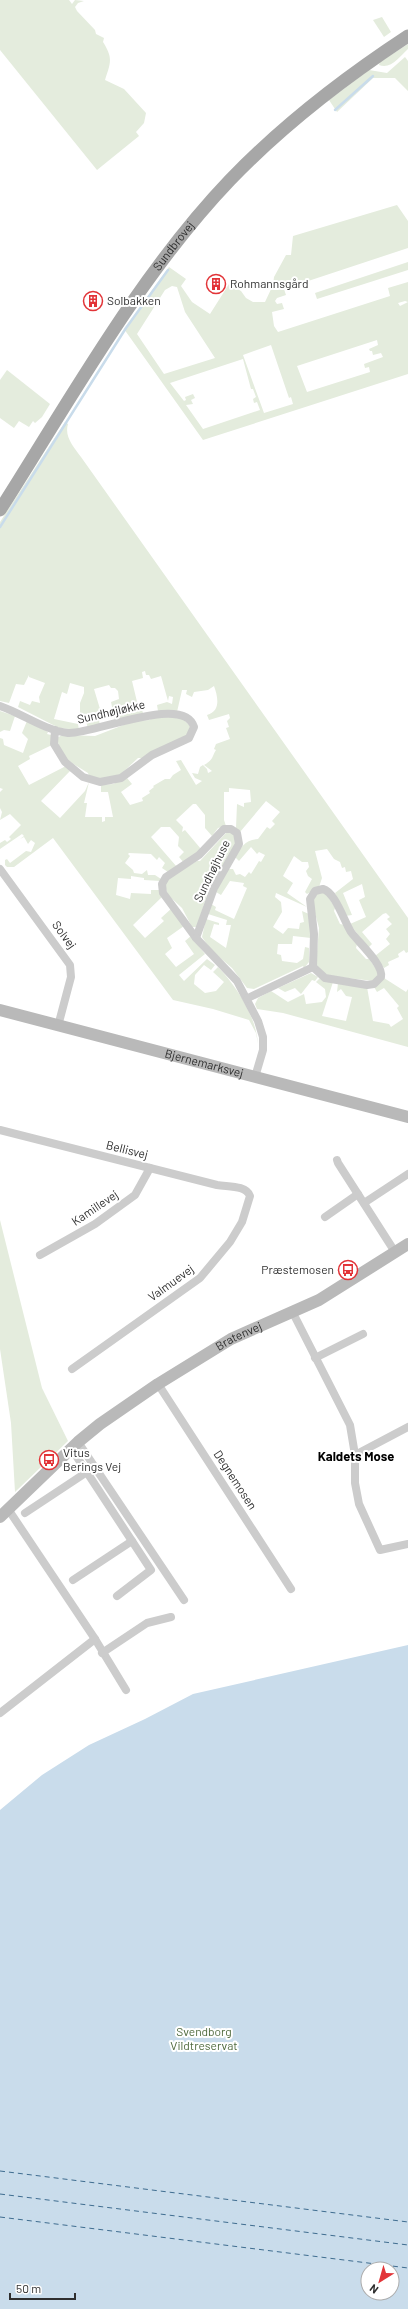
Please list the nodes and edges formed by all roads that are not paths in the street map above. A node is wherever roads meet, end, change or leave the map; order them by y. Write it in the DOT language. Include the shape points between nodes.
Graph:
graph roads {
  1 [pos="408,36"];
  2 [pos="0,510"];
  3 [pos="0,706"];
  4 [pos="55,730"];
  5 [pos="0,869"];
  6 [pos="196,938"];
  7 [pos="313,967"];
  8 [pos="248,998"];
  9 [pos="0,1010"];
  10 [pos="58,1026"];
  11 [pos="255,1077"];
  12 [pos="408,1117"];
  13 [pos="0,1130"];
  14 [pos="337,1160"];
  15 [pos="150,1168"];
  16 [pos="408,1174"];
  17 [pos="248,1191"];
  18 [pos="358,1194"];
  19 [pos="364,1203"];
  20 [pos="325,1217"];
  21 [pos="408,1244"];
  22 [pos="395,1252"];
  23 [pos="40,1255"];
  24 [pos="293,1313"];
  25 [pos="363,1334"];
  26 [pos="315,1358"];
  27 [pos="72,1369"];
  28 [pos="158,1384"];
  29 [pos="408,1427"];
  30 [pos="75,1445"];
  31 [pos="355,1455"];
  32 [pos="87,1472"];
  33 [pos="4,1513"];
  34 [pos="25,1513"];
  35 [pos="132,1541"];
  36 [pos="408,1544"];
  37 [pos="73,1580"];
  38 [pos="291,1589"];
  39 [pos="117,1596"];
  40 [pos="184,1600"];
  41 [pos="172,1617"];
  42 [pos="95,1639"];
  43 [pos="102,1653"];
  44 [pos="126,1690"];
  45 [pos="0,1712"];
  1 -- 2 [label="main road, Sundbrovej" via="316,103 277,135 230,180 180,239 138,295"];
  3 -- 4 [label="street, Sundhøjløkke"];
  4 -- 4 [label="street, Sundhøjløkke" via="54,744 65,762 83,777 103,782 120,778 152,756 189,738 194,727 186,717 162,714 136,717 83,733"];
  5 -- 10 [label="street, Solvej" via="70,965 71,977"];
  6 -- 6 [label="street, Sundhøjhuse" via="214,888 239,845 238,834 231,829 220,831 199,855 166,877 163,882 163,893"];
  6 -- 8 [label="street, Sundhøjhuse" via="230,972"];
  7 -- 7 [label="street" via="325,978 367,985 376,982 382,974 380,967 348,927 331,893 323,889 315,891 310,898 314,934"];
  7 -- 8 [label="street"];
  8 -- 11 [label="street, Sundhøjhuse" via="263,1037 263,1050"];
  9 -- 10 [label="street, Bjernemarksvej"];
  10 -- 11 [label="street, Bjernemarksvej"];
  11 -- 12 [label="street, Bjernemarksvej"];
  13 -- 15 [label="street, Bellisvej"];
  14 -- 18 [label="street"];
  15 -- 17 [label="street, Bellisvej"];
  15 -- 23 [label="street, Kamillevej" via="135,1195 95,1224"];
  16 -- 19 [label="street"];
  17 -- 27 [label="street, Valmuevej" via="250,1202 242,1222 215,1262 200,1278"];
  18 -- 19 [label="street"];
  18 -- 20 [label="street"];
  19 -- 22 [label="street"];
  21 -- 22 [label="street, Bratenvej"];
  22 -- 24 [label="street, Bratenvej" via="319,1300"];
  24 -- 26 [label="street"];
  24 -- 28 [label="street, Bratenvej" via="231,1338"];
  25 -- 26 [label="street"];
  26 -- 31 [label="street" via="350,1426"];
  28 -- 30 [label="street, Bratenvej" via="100,1424"];
  28 -- 38 [label="street, Degnemosen"];
  29 -- 31 [label="street"];
  30 -- 32 [label="street"];
  30 -- 33 [label="street, Bratenvej"];
  30 -- 40 [label="street"];
  31 -- 36 [label="street" via="355,1483 359,1504 380,1550"];
  32 -- 34 [label="street"];
  32 -- 35 [label="street"];
  33 -- 42 [label="street"];
  35 -- 37 [label="street"];
  35 -- 39 [label="street" via="152,1570"];
  41 -- 43 [label="street" via="147,1624"];
  42 -- 43 [label="street"];
  42 -- 45 [label="street"];
  43 -- 44 [label="street"];
}
